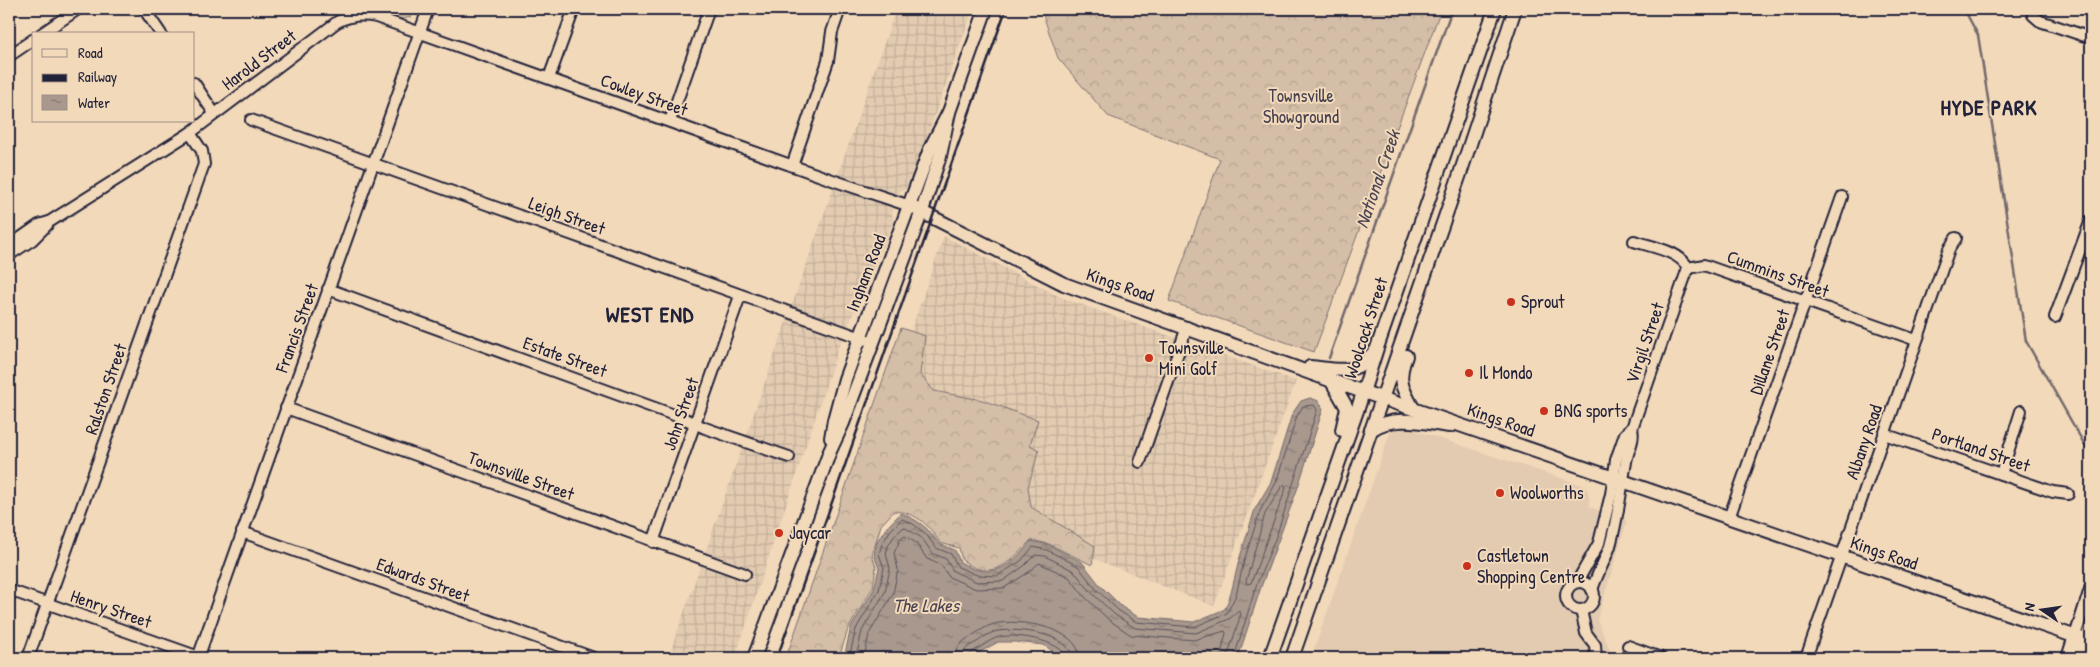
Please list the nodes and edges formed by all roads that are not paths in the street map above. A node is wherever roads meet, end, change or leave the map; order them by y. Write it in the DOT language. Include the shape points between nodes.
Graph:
graph roads {
  1 [pos="78,9"];
  2 [pos="144,9"];
  3 [pos="428,9"];
  4 [pos="574,9"];
  5 [pos="709,9"];
  6 [pos="840,9"];
  7 [pos="986,9"];
  8 [pos="1495,9"];
  9 [pos="1515,9"];
  10 [pos="2033,12"];
  11 [pos="367,15"];
  12 [pos="44,32"];
  13 [pos="160,32"];
  14 [pos="420,32"];
  15 [pos="2091,38"];
  16 [pos="32,40"];
  17 [pos="9,56"];
  18 [pos="549,78"];
  19 [pos="195,84"];
  20 [pos="214,113"];
  21 [pos="251,120"];
  22 [pos="670,121"];
  23 [pos="190,133"];
  24 [pos="373,162"];
  25 [pos="792,166"];
  26 [pos="1460,174"];
  27 [pos="1842,197"];
  28 [pos="916,208"];
  29 [pos="2091,220"];
  30 [pos="49,222"];
  31 [pos="1956,238"];
  32 [pos="1634,241"];
  33 [pos="9,246"];
  34 [pos="9,255"];
  35 [pos="1688,268"];
  36 [pos="328,289"];
  37 [pos="740,296"];
  38 [pos="1804,301"];
  39 [pos="2055,317"];
  40 [pos="1187,327"];
  41 [pos="866,340"];
  42 [pos="1916,340"];
  43 [pos="1377,348"];
  44 [pos="1295,366"];
  45 [pos="1332,380"];
  46 [pos="1364,391"];
  47 [pos="1383,398"];
  48 [pos="286,408"];
  49 [pos="1413,408"];
  50 [pos="2022,411"];
  51 [pos="695,424"];
  52 [pos="1470,428"];
  53 [pos="1371,430"];
  54 [pos="1884,434"];
  55 [pos="790,457"];
  56 [pos="1140,462"];
  57 [pos="2000,474"];
  58 [pos="1618,479"];
  59 [pos="2068,494"];
  60 [pos="1324,506"];
  61 [pos="1729,518"];
  62 [pos="242,532"];
  63 [pos="653,542"];
  64 [pos="1841,557"];
  65 [pos="745,574"];
  66 [pos="1577,582"];
  67 [pos="2091,586"];
  68 [pos="9,590"];
  69 [pos="1592,590"];
  70 [pos="47,604"];
  71 [pos="1582,610"];
  72 [pos="2091,622"];
  73 [pos="2084,640"];
  74 [pos="1628,646"];
  75 [pos="28,658"];
  76 [pos="199,658"];
  77 [pos="594,658"];
  78 [pos="754,658"];
  79 [pos="1270,658"];
  80 [pos="1292,658"];
  81 [pos="1596,658"];
  82 [pos="1662,658"];
  83 [pos="1806,658"];
  84 [pos="2068,658"];
  85 [pos="2080,658"];
  1 -- 12 [label="street"];
  2 -- 13 [label="street"];
  3 -- 14 [label="street, Francis Street"];
  4 -- 18 [label="street"];
  5 -- 22 [label="street"];
  6 -- 25 [label="street" via="832,32 828,61"];
  7 -- 28 [label="main road, Ingham Road" via="949,112 940,156"];
  8 -- 43 [label="main road, Woolcock Street"];
  9 -- 26 [label="main road"];
  10 -- 15 [label="street" via="2040,21"];
  11 -- 14 [label="street, Cowley Street"];
  11 -- 20 [label="street, Harold Street" via="337,22"];
  14 -- 18 [label="street, Cowley Street"];
  14 -- 24 [label="street, Francis Street"];
  16 -- 17 [label="street"];
  18 -- 22 [label="street, Cowley Street"];
  19 -- 20 [label="street"];
  20 -- 23 [label="street, Harold Street"];
  21 -- 24 [label="street, Leigh Street"];
  22 -- 25 [label="street, Cowley Street"];
  23 -- 30 [label="street, Harold Street"];
  23 -- 70 [label="street, Ralston Street" via="202,151 204,164"];
  24 -- 36 [label="street, Francis Street"];
  24 -- 37 [label="street, Leigh Street"];
  25 -- 28 [label="street, Cowley Street"];
  26 -- 47 [label="main road"];
  26 -- 49 [label="main road" via="1449,230 1402,367 1402,388"];
  27 -- 38 [label="street, Dillane Street"];
  28 -- 40 [label="main road, Kings Road" via="1064,284"];
  28 -- 41 [label="main road, Ingham Road"];
  29 -- 39 [label="street"];
  30 -- 33 [label="street, Harold Street" via="39,225"];
  30 -- 34 [label="street, Harold Street" via="32,240"];
  31 -- 42 [label="street, Albany Road" via="1949,249"];
  32 -- 35 [label="street" via="1678,256"];
  35 -- 38 [label="street, Cummins Street" via="1704,264"];
  35 -- 58 [label="street, Virgil Street" via="1632,428 1625,434 1616,460"];
  36 -- 48 [label="street, Francis Street"];
  36 -- 51 [label="street, Estate Street"];
  37 -- 41 [label="street, Leigh Street"];
  37 -- 51 [label="street, John Street"];
  38 -- 42 [label="street, Cummins Street"];
  38 -- 61 [label="street, Dillane Street"];
  40 -- 44 [label="main road, Kings Road"];
  40 -- 56 [label="street"];
  41 -- 78 [label="main road, Ingham Road" via="840,395 830,451"];
  42 -- 54 [label="street, Albany Road"];
  43 -- 44 [label="main road" via="1364,364 1351,370"];
  43 -- 46 [label="main road, Woolcock Street"];
  44 -- 45 [label="main road, Kings Road"];
  45 -- 46 [label="main road, Kings Road"];
  45 -- 60 [label="main road" via="1347,414"];
  46 -- 47 [label="main road, Kings Road"];
  46 -- 60 [label="main road, Woolcock Street"];
  47 -- 49 [label="main road, Kings Road"];
  47 -- 53 [label="main road"];
  48 -- 62 [label="street, Francis Street"];
  48 -- 63 [label="street, Townsville Street"];
  49 -- 52 [label="main road, Kings Road"];
  50 -- 57 [label="street"];
  51 -- 55 [label="street, Estate Street"];
  51 -- 63 [label="street, John Street"];
  52 -- 53 [label="main road" via="1399,421 1385,422"];
  52 -- 58 [label="main road, Kings Road"];
  53 -- 80 [label="main road"];
  54 -- 57 [label="street, Portland Street"];
  54 -- 64 [label="street, Albany Road"];
  57 -- 59 [label="street, Portland Street"];
  58 -- 61 [label="main road, Kings Road"];
  58 -- 66 [label="street" via="1599,543"];
  58 -- 69 [label="street" via="1622,498 1609,548"];
  60 -- 79 [label="main road, Woolcock Street"];
  61 -- 64 [label="main road, Kings Road"];
  62 -- 76 [label="street, Francis Street"];
  62 -- 77 [label="street, Edwards Street"];
  63 -- 65 [label="street, Townsville Street"];
  64 -- 73 [label="main road, Kings Road"];
  64 -- 83 [label="street, Albany Road"];
  66 -- 69 [label="street" via="1590,586"];
  66 -- 71 [label="street" via="1569,587 1566,600 1572,608"];
  67 -- 73 [label="street"];
  68 -- 70 [label="street, Henry Street"];
  69 -- 71 [label="street" via="1592,602"];
  70 -- 75 [label="street, Ralston Street"];
  70 -- 76 [label="street, Henry Street"];
  71 -- 81 [label="street" via="1586,633 1595,645"];
  72 -- 73 [label="street"];
  73 -- 84 [label="main road"];
  73 -- 85 [label="main road"];
  74 -- 82 [label="street"];
}
